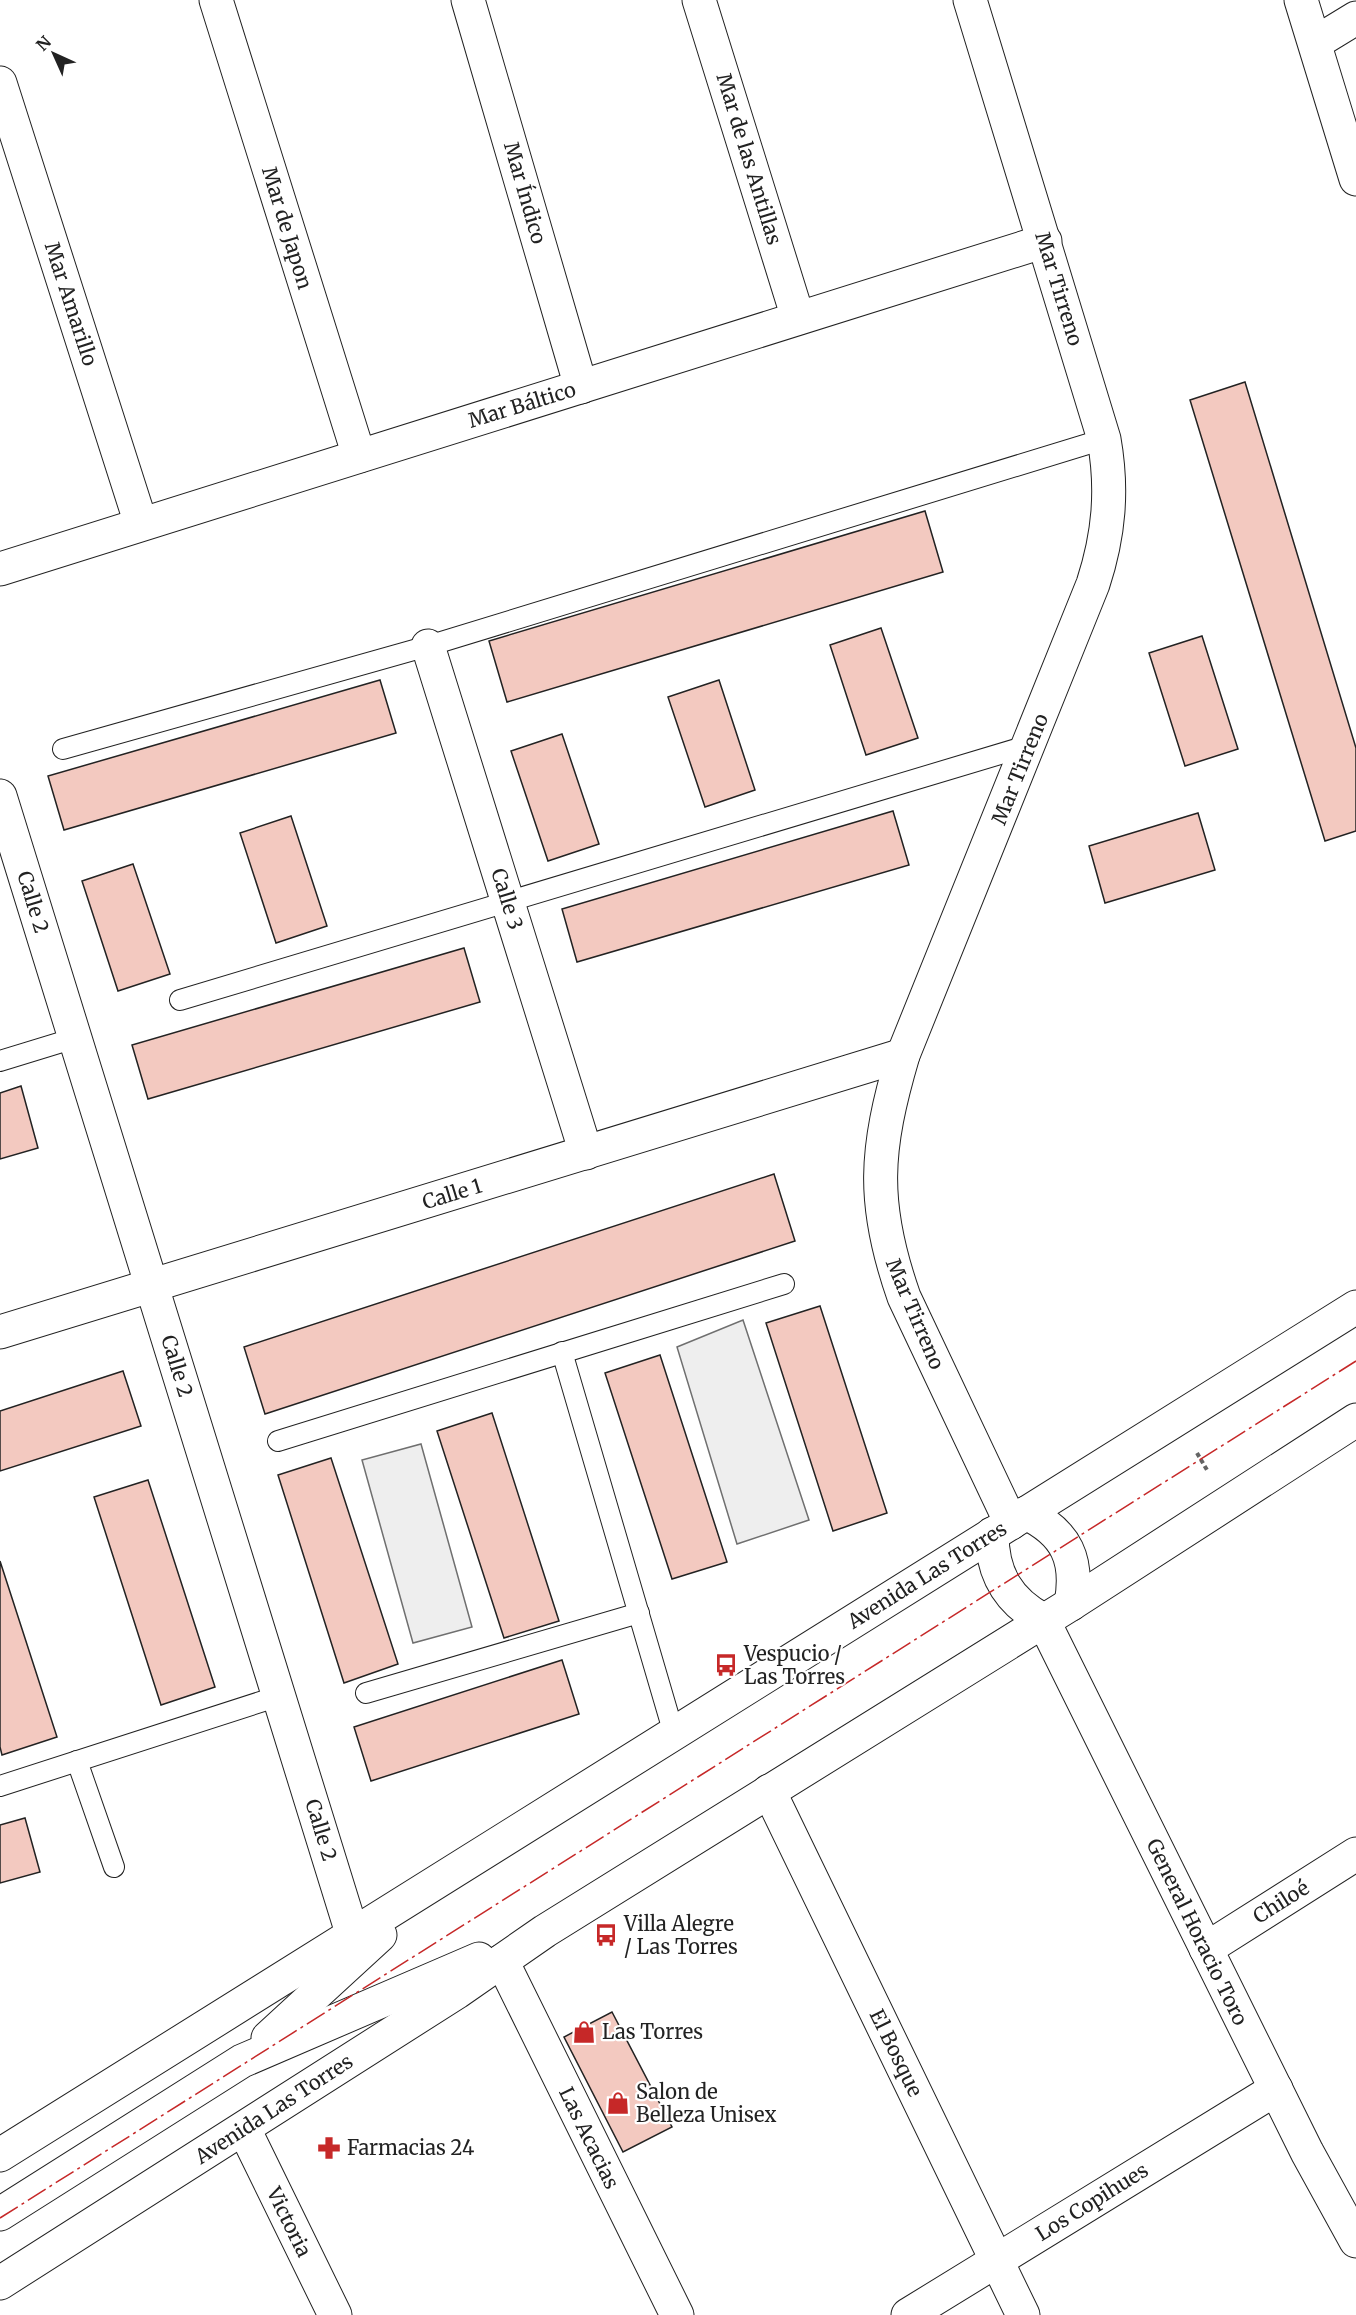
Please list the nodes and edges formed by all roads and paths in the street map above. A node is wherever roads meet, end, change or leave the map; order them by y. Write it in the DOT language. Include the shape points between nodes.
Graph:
graph roads {
  1 [pos="216,0"];
  2 [pos="468,0"];
  3 [pos="699,0"];
  4 [pos="970,0"];
  5 [pos="1301,0"];
  6 [pos="1356,18"];
  7 [pos="1315,43"];
  8 [pos="0,83"];
  9 [pos="1356,179"];
  10 [pos="1045,241"];
  11 [pos="798,318"];
  12 [pos="581,387"];
  13 [pos="1104,439"];
  14 [pos="358,456"];
  15 [pos="141,524"];
  16 [pos="0,569"];
  17 [pos="428,646"];
  18 [pos="1030,745"];
  19 [pos="63,749"];
  20 [pos="0,796"];
  21 [pos="508,902"];
  22 [pos="180,1000"];
  23 [pos="75,1038"];
  24 [pos="903,1055"];
  25 [pos="0,1061"];
  26 [pos="586,1153"];
  27 [pos="784,1284"];
  28 [pos="152,1286"];
  29 [pos="1356,1307"];
  30 [pos="0,1332"];
  31 [pos="562,1352"];
  32 [pos="1356,1420"];
  33 [pos="278,1441"];
  34 [pos="1186,1458"];
  35 [pos="1226,1502"];
  36 [pos="1010,1524"];
  37 [pos="1071,1604"];
  38 [pos="639,1613"];
  39 [pos="1043,1620"];
  40 [pos="366,1693"];
  41 [pos="279,1696"];
  42 [pos="674,1734"];
  43 [pos="77,1761"];
  44 [pos="0,1786"];
  45 [pos="769,1791"];
  46 [pos="1356,1854"];
  47 [pos="114,1867"];
  48 [pos="439,1882"];
  49 [pos="545,1931"];
  50 [pos="353,1935"];
  51 [pos="1206,1949"];
  52 [pos="502,1961"];
  53 [pos="242,2061"];
  54 [pos="1276,2089"];
  55 [pos="244,2128"];
  56 [pos="0,2155"];
  57 [pos="0,2214"];
  58 [pos="1356,2240"];
  59 [pos="996,2261"];
  60 [pos="0,2283"];
  61 [pos="335,2315"];
  62 [pos="677,2315"];
  63 [pos="908,2315"];
  64 [pos="1023,2315"];
  1 -- 14 [label="street, Mar de Japon"];
  2 -- 12 [label="street, Mar Índico"];
  3 -- 11 [label="street, Mar de las Antillas"];
  4 -- 10 [label="street, Mar Tirreno"];
  5 -- 7 [label="street"];
  6 -- 7 [label="street"];
  7 -- 9 [label="street"];
  8 -- 15 [label="street, Mar Amarillo"];
  10 -- 11 [label="street, Mar Báltico"];
  10 -- 13 [label="street, Mar Tirreno"];
  11 -- 12 [label="street, Mar Báltico"];
  12 -- 14 [label="street, Mar Báltico"];
  13 -- 17 [label="lane"];
  13 -- 18 [label="street, Mar Tirreno" via="1110,498 1102,556"];
  14 -- 15 [label="street, Mar Báltico"];
  15 -- 16 [label="street, Mar Báltico"];
  17 -- 19 [label="lane"];
  17 -- 21 [label="street, Calle 3"];
  18 -- 21 [label="lane"];
  18 -- 24 [label="street, Mar Tirreno"];
  20 -- 23 [label="street, Calle 2"];
  21 -- 22 [label="lane"];
  21 -- 26 [label="street, Calle 3"];
  23 -- 25 [label="lane"];
  23 -- 28 [label="street, Calle 2"];
  24 -- 26 [label="street, Calle 1"];
  24 -- 36 [label="street, Mar Tirreno" via="882,1133 881,1197 886,1238 904,1297"];
  26 -- 28 [label="street, Calle 1"];
  27 -- 31 [label="lane"];
  28 -- 30 [label="street, Calle 1"];
  28 -- 41 [label="street, Calle 2"];
  29 -- 36 [label="street, Avenida Las Torres"];
  31 -- 33 [label="lane"];
  31 -- 38 [label="lane"];
  32 -- 35 [label="street, Avenida Las Torres"];
  34 -- 35 [label="path" via="1196,1452"];
  35 -- 37 [label="street, Avenida Las Torres"];
  36 -- 37 [label="street" via="1042,1521 1065,1545 1073,1564"];
  36 -- 39 [label="street" via="996,1571 1014,1601"];
  36 -- 42 [label="street, Avenida Las Torres"];
  37 -- 39 [label="street, Avenida Las Torres"];
  38 -- 40 [label="lane"];
  38 -- 42 [label="lane"];
  39 -- 45 [label="street, Avenida Las Torres"];
  39 -- 51 [label="street, General Horacio Toro"];
  41 -- 43 [label="lane"];
  41 -- 50 [label="street, Calle 2"];
  42 -- 48 [label="street, Avenida Las Torres"];
  43 -- 44 [label="lane"];
  43 -- 47 [label="lane"];
  45 -- 49 [label="street, Avenida Las Torres"];
  45 -- 59 [label="street, El Bosque"];
  46 -- 51 [label="street, Chiloé"];
  48 -- 50 [label="street, Avenida Las Torres"];
  48 -- 53 [label="street, Avenida Las Torres"];
  49 -- 52 [label="street, Avenida Las Torres"];
  49 -- 53 [label="street, Avenida Las Torres"];
  50 -- 56 [label="street, Avenida Las Torres"];
  51 -- 54 [label="street, General Horacio Toro"];
  52 -- 55 [label="street, Avenida Las Torres"];
  52 -- 62 [label="street, Las Acacias"];
  53 -- 57 [label="street, Avenida Las Torres"];
  54 -- 58 [label="street, General Horacio Toro"];
  54 -- 59 [label="street, Los Copihues"];
  55 -- 60 [label="street, Avenida Las Torres"];
  55 -- 61 [label="street, Victoria"];
  59 -- 63 [label="street, Los Copihues"];
  59 -- 64 [label="street, El Bosque"];
}
